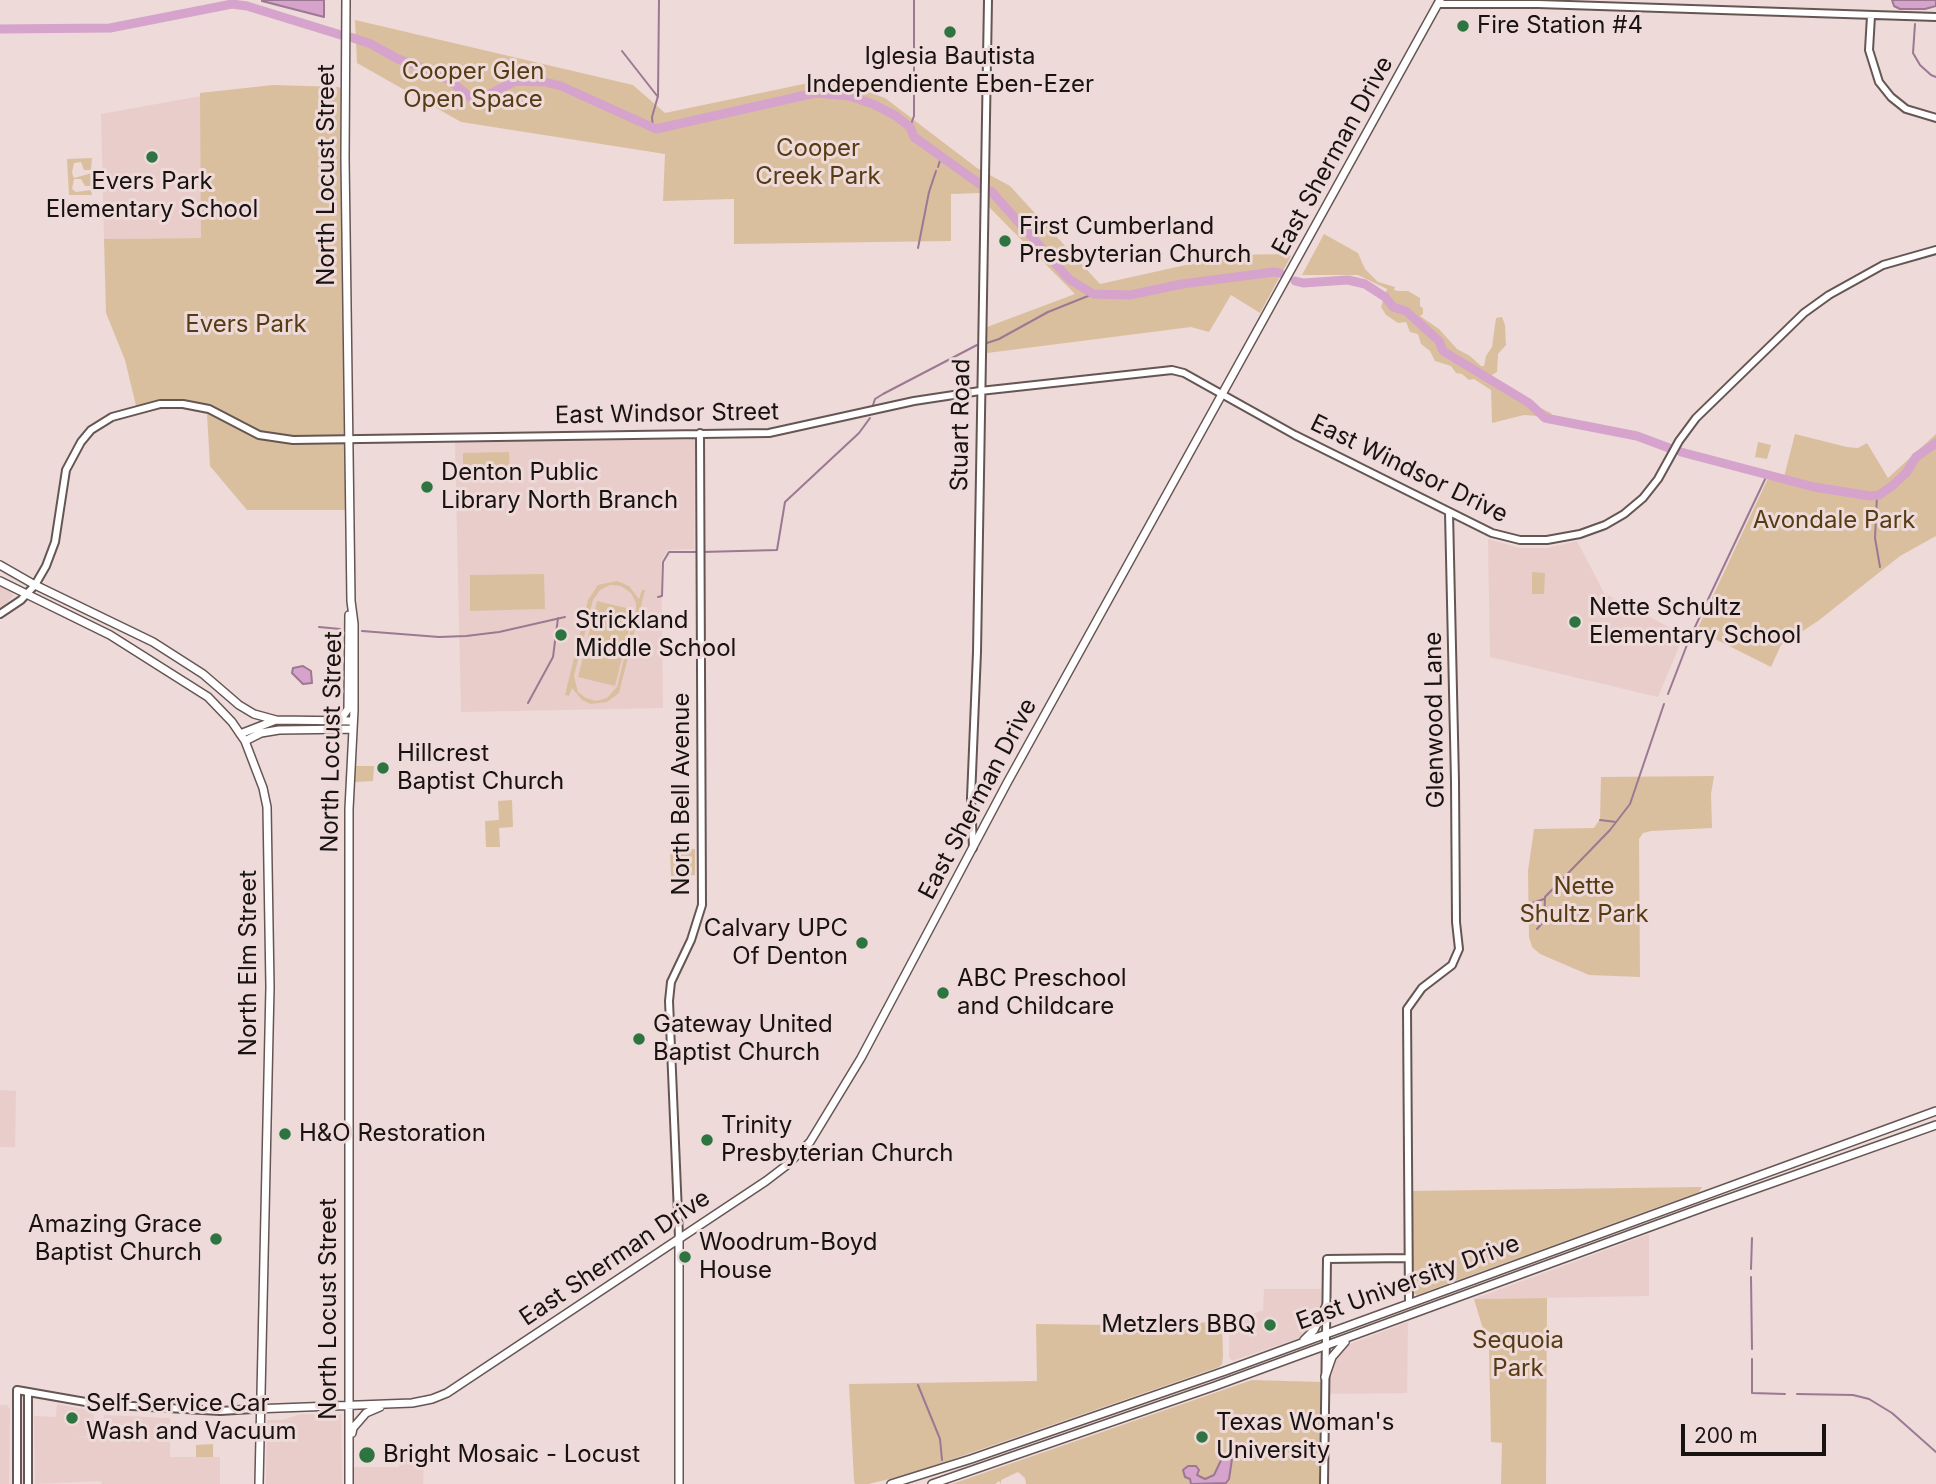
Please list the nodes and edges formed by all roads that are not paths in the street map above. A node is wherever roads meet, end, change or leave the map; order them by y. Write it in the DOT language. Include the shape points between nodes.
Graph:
graph roads {
  1 [pos="346,0"];
  2 [pos="988,0"];
  3 [pos="1439,2"];
  4 [pos="1871,16"];
  5 [pos="1936,18"];
  6 [pos="1936,118"];
  7 [pos="1936,250"];
  8 [pos="981,391"];
  9 [pos="1223,395"];
  10 [pos="700,433"];
  11 [pos="349,439"];
  12 [pos="1449,512"];
  13 [pos="0,565"];
  14 [pos="0,581"];
  15 [pos="35,584"];
  16 [pos="25,595"];
  17 [pos="351,601"];
  18 [pos="0,614"];
  19 [pos="276,720"];
  20 [pos="340,720"];
  21 [pos="353,725"];
  22 [pos="243,737"];
  23 [pos="973,850"];
  24 [pos="1936,1111"];
  25 [pos="1936,1125"];
  26 [pos="679,1237"];
  27 [pos="1408,1258"];
  28 [pos="1409,1303"];
  29 [pos="1326,1306"];
  30 [pos="1326,1334"];
  31 [pos="1357,1335"];
  32 [pos="1301,1343"];
  33 [pos="1325,1346"];
  34 [pos="1325,1377"];
  35 [pos="28,1392"];
  36 [pos="349,1405"];
  37 [pos="388,1405"];
  38 [pos="256,1409"];
  39 [pos="28,1446"];
  40 [pos="17,1451"];
  41 [pos="349,1455"];
  42 [pos="17,1484"];
  43 [pos="28,1484"];
  44 [pos="259,1484"];
  45 [pos="349,1484"];
  46 [pos="679,1484"];
  47 [pos="891,1484"];
  48 [pos="932,1484"];
  49 [pos="1324,1484"];
  1 -- 11 [label="main road, North Locust Street"];
  2 -- 8 [label="street, Stuart Road"];
  3 -- 4 [label="street"];
  3 -- 9 [label="main road, East Sherman Drive"];
  4 -- 5 [label="street"];
  4 -- 6 [label="street" via="1869,50 1879,82 1906,109"];
  7 -- 12 [label="street, East Windsor Drive" via="1861,275 1804,313 1696,418 1643,498 1605,525 1547,540 1520,540 1492,533"];
  8 -- 9 [label="street, East Windsor Drive" via="1172,370"];
  8 -- 10 [label="street, East Windsor Street" via="914,401 791,430"];
  8 -- 23 [label="street, Stuart Road"];
  9 -- 12 [label="street, East Windsor Drive"];
  9 -- 23 [label="main road, East Sherman Drive"];
  10 -- 11 [label="street, East Windsor Street"];
  10 -- 26 [label="street, North Bell Avenue" via="702,905 673,975 668,1001"];
  11 -- 15 [label="street, East Windsor Street" via="275,439 209,409 183,404 160,404 112,417 91,430 74,450 66,470 55,542"];
  11 -- 17 [label="main road, North Locust Street"];
  12 -- 27 [label="street, Glenwood Lane" via="1459,949 1452,965 1415,994 1407,1009"];
  13 -- 15 [label="main road"];
  14 -- 16 [label="main road, North Elm Street"];
  15 -- 16 [label="street"];
  15 -- 19 [label="main road" via="153,642 203,674 239,705"];
  16 -- 18 [label="street"];
  16 -- 22 [label="main road, North Elm Street" via="110,635 191,684 220,708"];
  17 -- 20 [label="main road" via="348,709"];
  17 -- 21 [label="main road, North Locust Street"];
  19 -- 20 [label="main road"];
  19 -- 22 [label="main road"];
  20 -- 21 [label="main road"];
  21 -- 22 [label="main road"];
  21 -- 36 [label="main road, North Locust Street" via="349,808"];
  22 -- 38 [label="main road, North Elm Street" via="263,788 267,821 269,1116"];
  23 -- 26 [label="main road, East Sherman Drive" via="810,1143 766,1181"];
  24 -- 28 [label="main road, East University Drive"];
  25 -- 31 [label="main road, East University Drive"];
  26 -- 37 [label="main road, East Sherman Drive" via="459,1386 432,1399"];
  26 -- 46 [label="main road, North Bell Avenue"];
  27 -- 28 [label="street"];
  27 -- 29 [label="street" via="1327,1259"];
  28 -- 30 [label="main road, East University Drive"];
  29 -- 30 [label="street"];
  29 -- 32 [label="main road"];
  30 -- 32 [label="main road, East University Drive"];
  30 -- 33 [label="street"];
  31 -- 33 [label="main road, East University Drive"];
  31 -- 34 [label="main road" via="1336,1350"];
  32 -- 47 [label="main road, East University Drive"];
  33 -- 34 [label="street"];
  33 -- 48 [label="main road, East University Drive"];
  34 -- 49 [label="street"];
  35 -- 38 [label="street" via="97,1404"];
  35 -- 39 [label="street"];
  35 -- 40 [label="street" via="17,1390"];
  36 -- 37 [label="main road, East Sherman Drive"];
  36 -- 38 [label="main road, East Sherman Drive"];
  36 -- 41 [label="main road, North Locust Street"];
  37 -- 41 [label="main road" via="358,1421"];
  38 -- 44 [label="main road, North Elm Street"];
  39 -- 40 [label="street"];
  39 -- 43 [label="street"];
  40 -- 42 [label="street"];
  41 -- 45 [label="main road, North Locust Street"];
}
